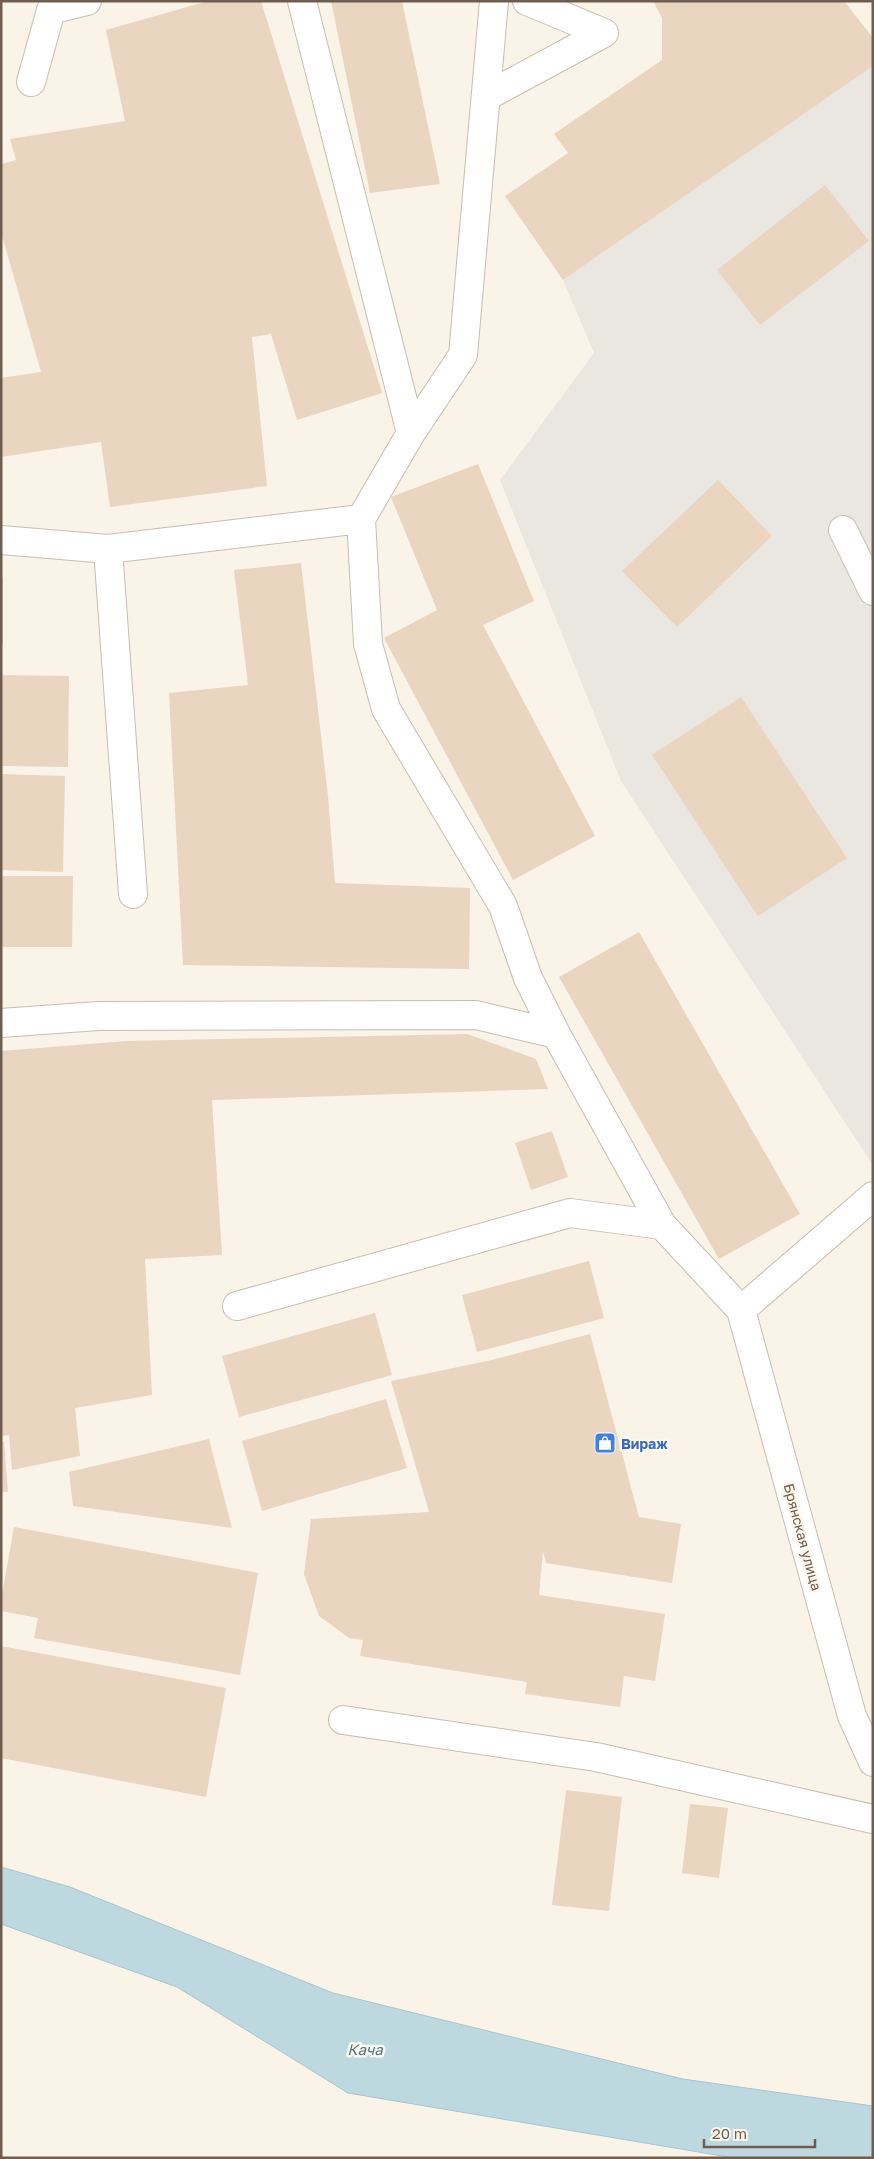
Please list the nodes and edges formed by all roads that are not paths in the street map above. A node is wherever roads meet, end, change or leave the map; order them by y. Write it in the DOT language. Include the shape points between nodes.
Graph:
graph roads {
  1 [pos="87,1"];
  2 [pos="302,1"];
  3 [pos="494,1"];
  4 [pos="527,1"];
  5 [pos="31,82"];
  6 [pos="487,96"];
  7 [pos="411,433"];
  8 [pos="361,519"];
  9 [pos="843,530"];
  10 [pos="1,540"];
  11 [pos="108,549"];
  12 [pos="873,591"];
  13 [pos="133,894"];
  14 [pos="1,1023"];
  15 [pos="556,1034"];
  16 [pos="873,1196"];
  17 [pos="662,1225"];
  18 [pos="237,1306"];
  19 [pos="741,1310"];
  20 [pos="344,1720"];
  21 [pos="873,1762"];
  22 [pos="873,1819"];
  1 -- 5 [label="street" via="51,10"];
  2 -- 7 [label="street"];
  3 -- 6 [label="street"];
  4 -- 6 [label="street" via="604,34"];
  6 -- 7 [label="street" via="463,355"];
  7 -- 8 [label="street"];
  8 -- 11 [label="street"];
  8 -- 15 [label="street" via="368,644 386,709 503,906 528,978"];
  9 -- 12 [label="street"];
  10 -- 11 [label="street"];
  11 -- 13 [label="street"];
  14 -- 15 [label="street" via="98,1016 476,1015"];
  15 -- 17 [label="street"];
  16 -- 19 [label="street"];
  17 -- 18 [label="street" via="570,1213"];
  17 -- 19 [label="street"];
  19 -- 21 [label="street, Брянская улица" via="852,1716"];
  20 -- 22 [label="street" via="596,1757"];
}
